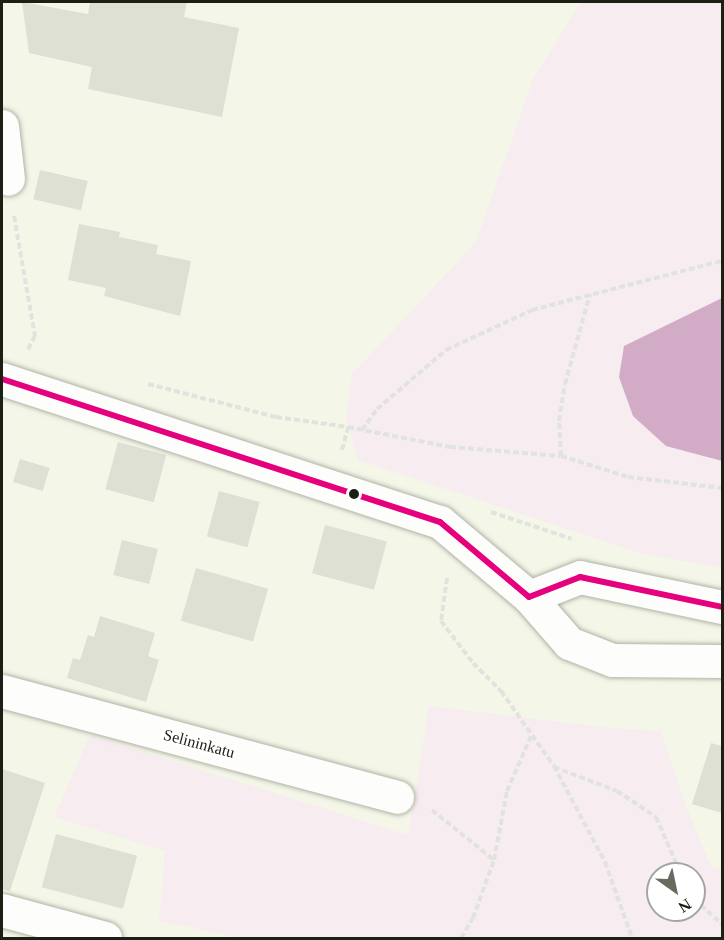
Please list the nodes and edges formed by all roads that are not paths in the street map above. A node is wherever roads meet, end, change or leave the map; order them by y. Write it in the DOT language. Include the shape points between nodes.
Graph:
graph roads {
  1 [pos="2,126"];
  2 [pos="8,179"];
  3 [pos="7,381"];
  4 [pos="529,597"];
  5 [pos="723,607"];
  6 [pos="723,661"];
  7 [pos="2,691"];
  8 [pos="397,797"];
  9 [pos="2,910"];
  10 [pos="105,939"];
  1 -- 2 [label="street"];
  3 -- 4 [label="street" via="440,522"];
  4 -- 5 [label="street" via="580,577"];
  4 -- 6 [label="street" via="569,643 612,660"];
  7 -- 8 [label="street, Selininkatu"];
  9 -- 10 [label="street"];
}
